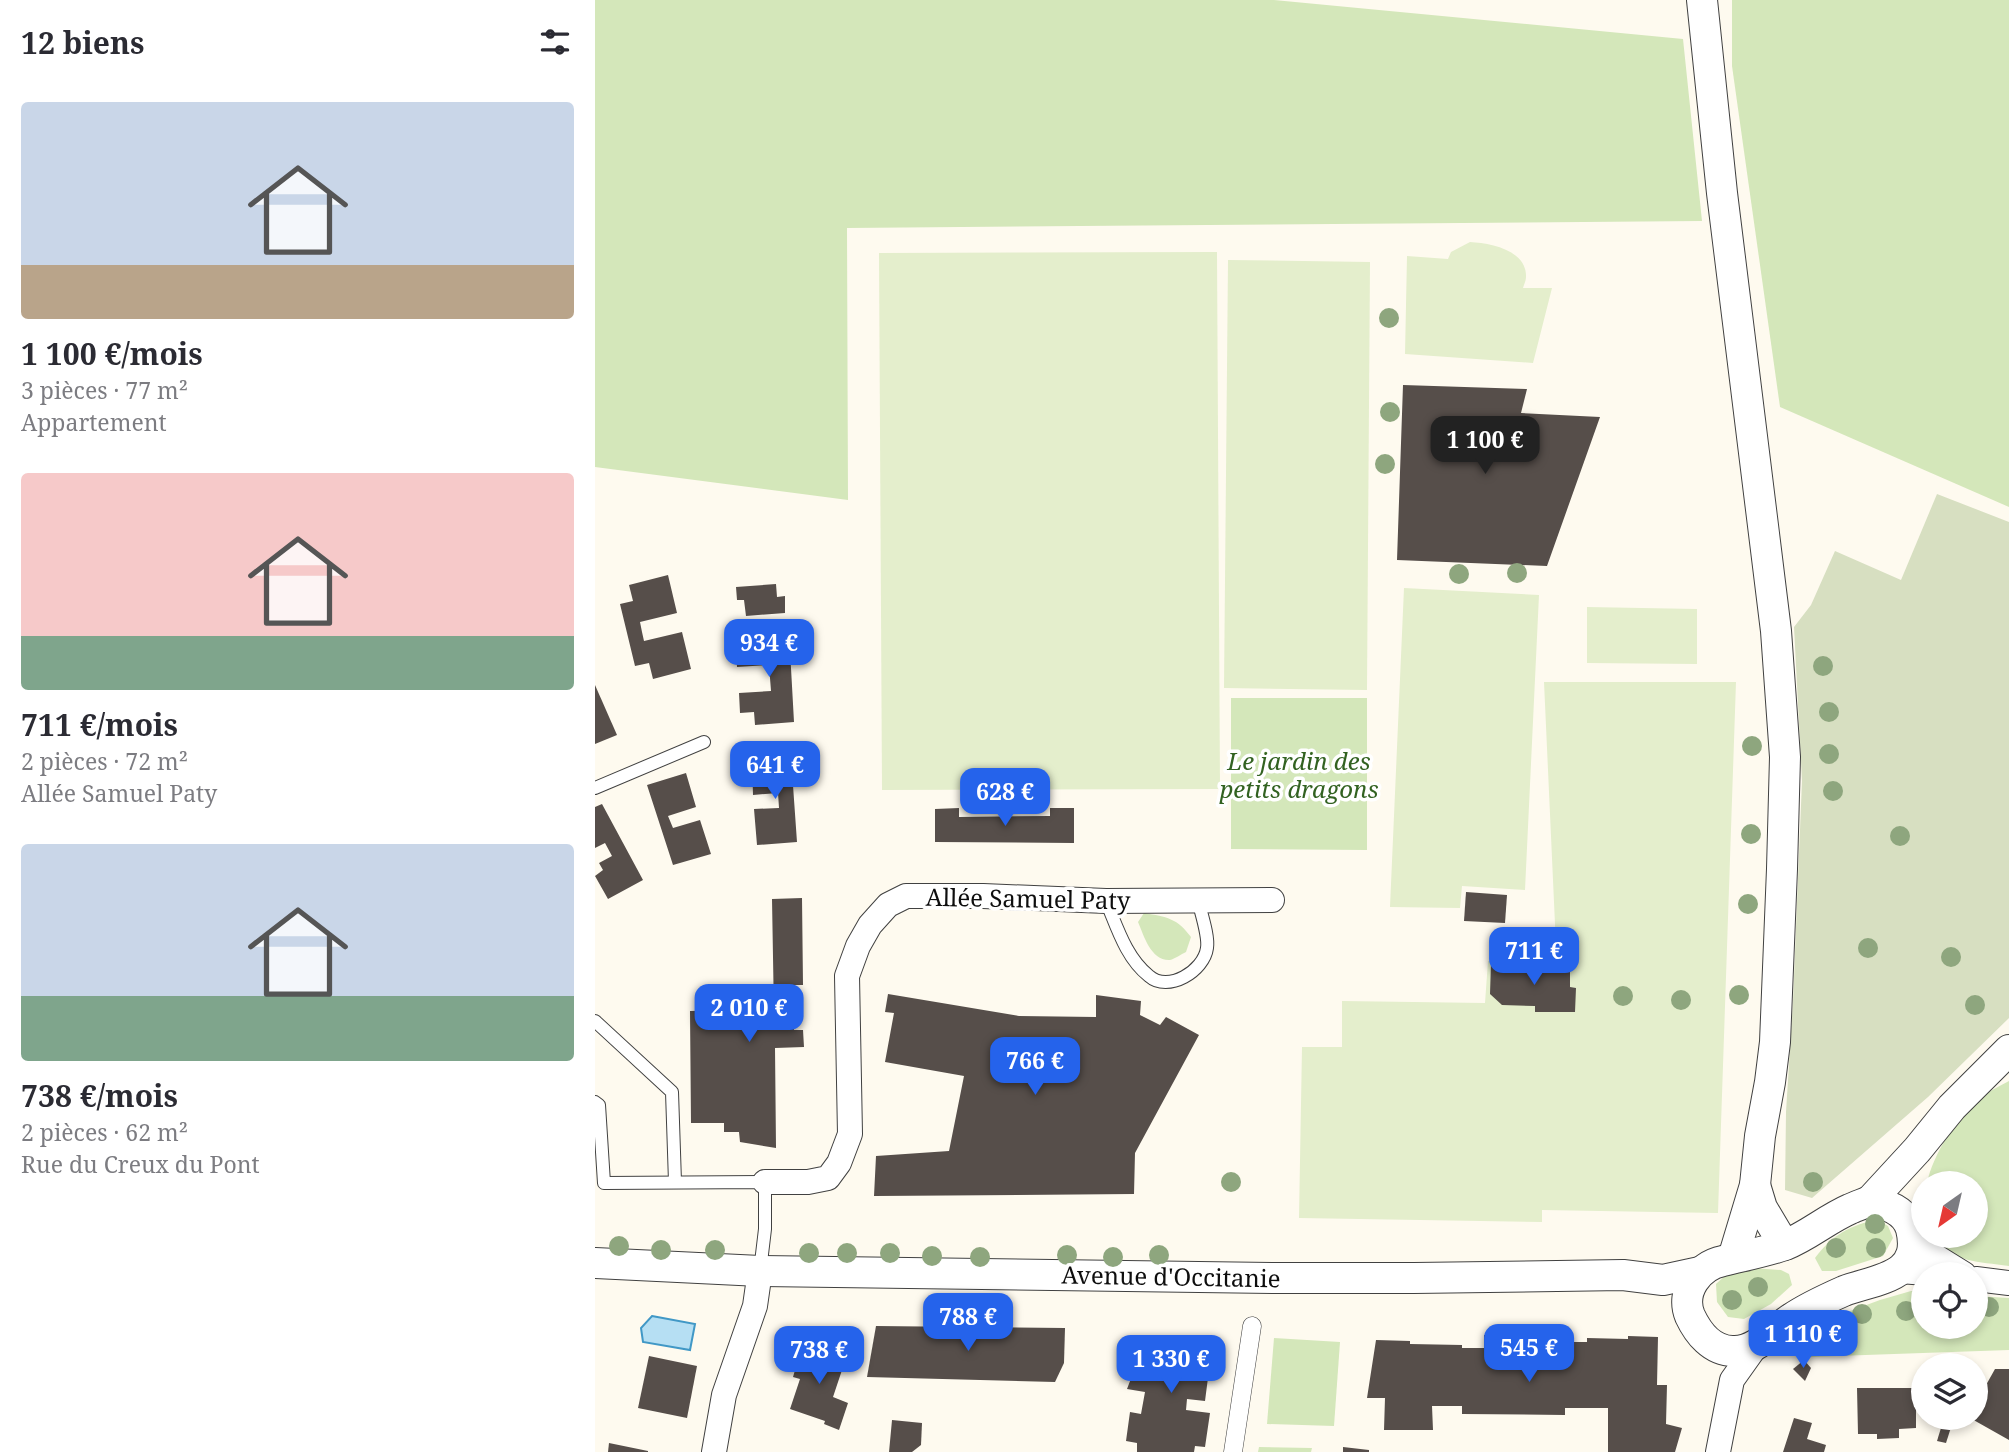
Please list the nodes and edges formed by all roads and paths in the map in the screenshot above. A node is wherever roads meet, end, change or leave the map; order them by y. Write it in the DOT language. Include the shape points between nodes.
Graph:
graph roads {
  1 [pos="1702,0"];
  2 [pos="704,742"];
  3 [pos="595,788"];
  4 [pos="1198,900"];
  5 [pos="1272,900"];
  6 [pos="1106,901"];
  7 [pos="595,1021"];
  8 [pos="2009,1050"];
  9 [pos="595,1102"];
  10 [pos="1917,1150"];
  11 [pos="1912,1171"];
  12 [pos="1911,1177"];
  13 [pos="675,1182"];
  14 [pos="765,1182"];
  15 [pos="599,1183"];
  16 [pos="1755,1185"];
  17 [pos="1870,1201"];
  18 [pos="1911,1208"];
  19 [pos="1911,1232"];
  20 [pos="1911,1241"];
  21 [pos="1784,1245"];
  22 [pos="1931,1248"];
  23 [pos="1733,1258"];
  24 [pos="1951,1262"];
  25 [pos="595,1264"];
  26 [pos="760,1271"];
  27 [pos="1900,1271"];
  28 [pos="1700,1272"];
  29 [pos="1911,1272"];
  30 [pos="1663,1280"];
  31 [pos="1988,1280"];
  32 [pos="2009,1283"];
  33 [pos="1687,1308"];
  34 [pos="1252,1326"];
  35 [pos="1759,1342"];
  36 [pos="1720,1348"];
  37 [pos="1732,1380"];
  38 [pos="714,1452"];
  39 [pos="1233,1452"];
  40 [pos="1718,1452"];
  1 -- 16 [label="street" via="1776,631 1785,757 1775,1042"];
  2 -- 3 [label="lane"];
  4 -- 5 [label="street, Allée Samuel Paty"];
  4 -- 6 [label="street, Allée Samuel Paty"];
  4 -- 6 [label="lane" via="1208,946 1203,962 1170,982 1150,978 1135,961"];
  6 -- 14 [label="street, Allée Samuel Paty" via="906,896 888,905 870,925 847,976 850,1134 839,1163 828,1178"];
  7 -- 13 [label="lane" via="672,1092"];
  8 -- 10 [label="street"];
  9 -- 15 [label="lane" via="599,1105"];
  10 -- 11 [label="street"];
  10 -- 17 [label="street"];
  12 -- 18 [label="street"];
  13 -- 14 [label="lane"];
  13 -- 15 [label="lane"];
  14 -- 26 [label="lane"];
  16 -- 21 [label="street" via="1762,1208"];
  16 -- 23 [label="street"];
  17 -- 19 [label="street" via="1899,1212"];
  17 -- 21 [label="street, Avenue d'Occitanie"];
  20 -- 27 [label="street" via="1908,1262"];
  21 -- 23 [label="street, Avenue d'Occitanie"];
  22 -- 24 [label="street"];
  23 -- 28 [label="street, Avenue d'Occitanie"];
  25 -- 26 [label="street, Avenue d'Occitanie"];
  26 -- 30 [label="street, Avenue d'Occitanie" via="1287,1278 1623,1275"];
  26 -- 38 [label="street" via="755,1306 724,1395"];
  27 -- 29 [label="street"];
  27 -- 35 [label="street" via="1817,1303"];
  28 -- 30 [label="street, Avenue d'Occitanie"];
  28 -- 33 [label="street" via="1689,1288"];
  30 -- 33 [label="street"];
  31 -- 32 [label="street"];
  33 -- 36 [label="street" via="1706,1340"];
  34 -- 39 [label="street"];
  35 -- 36 [label="street" via="1747,1349"];
  35 -- 37 [label="street"];
  36 -- 37 [label="street"];
  37 -- 40 [label="street"];
}
